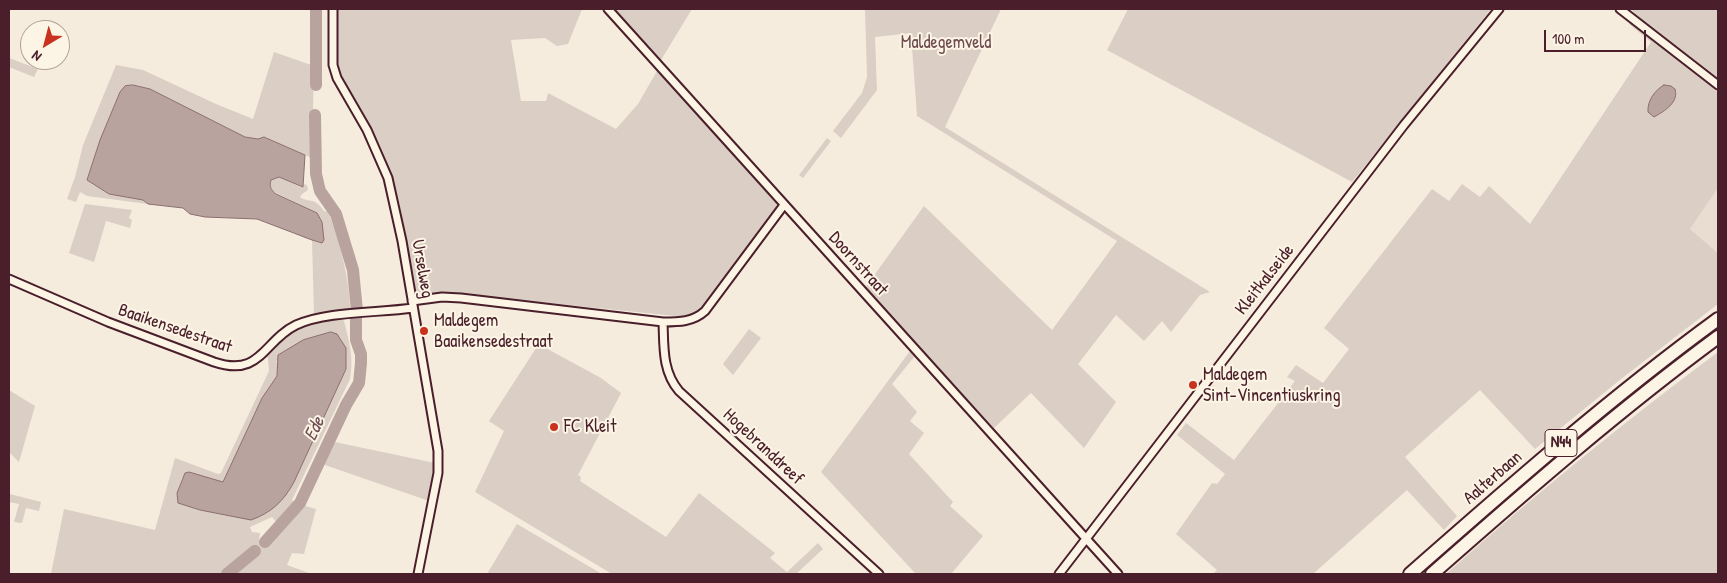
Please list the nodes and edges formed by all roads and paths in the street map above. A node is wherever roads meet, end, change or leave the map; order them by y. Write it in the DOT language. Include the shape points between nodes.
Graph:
graph roads {
  1 [pos="333,9"];
  2 [pos="608,9"];
  3 [pos="1500,9"];
  4 [pos="1620,9"];
  5 [pos="1718,85"];
  6 [pos="784,205"];
  7 [pos="9,279"];
  8 [pos="413,305"];
  9 [pos="1718,319"];
  10 [pos="663,322"];
  11 [pos="1718,337"];
  12 [pos="1086,539"];
  13 [pos="418,574"];
  14 [pos="879,574"];
  15 [pos="1059,574"];
  16 [pos="1118,574"];
  17 [pos="1410,574"];
  18 [pos="1432,574"];
  1 -- 8 [label="street, Urselweg" via="337,78 368,130 388,178"];
  2 -- 6 [label="street, Doornstraat"];
  3 -- 12 [label="street, Kleitkalseide" via="1399,132"];
  4 -- 5 [label="street"];
  6 -- 10 [label="street" via="700,315 688,320"];
  6 -- 12 [label="street, Doornstraat"];
  7 -- 8 [label="street, Baaikensedestraat" via="108,322 230,366 257,359 279,336 304,322"];
  8 -- 10 [label="street" via="442,297 461,298"];
  8 -- 13 [label="street, Urselweg" via="438,451 438,473"];
  9 -- 17 [label="highway, Aalterbaan / N44" via="1559,444"];
  10 -- 14 [label="street, Hogebranddreef" via="666,368 679,390"];
  11 -- 18 [label="highway, Aalterbaan / N44" via="1560,462"];
  12 -- 15 [label="street, Kleitkalseide"];
  12 -- 16 [label="street, Doornstraat"];
}
